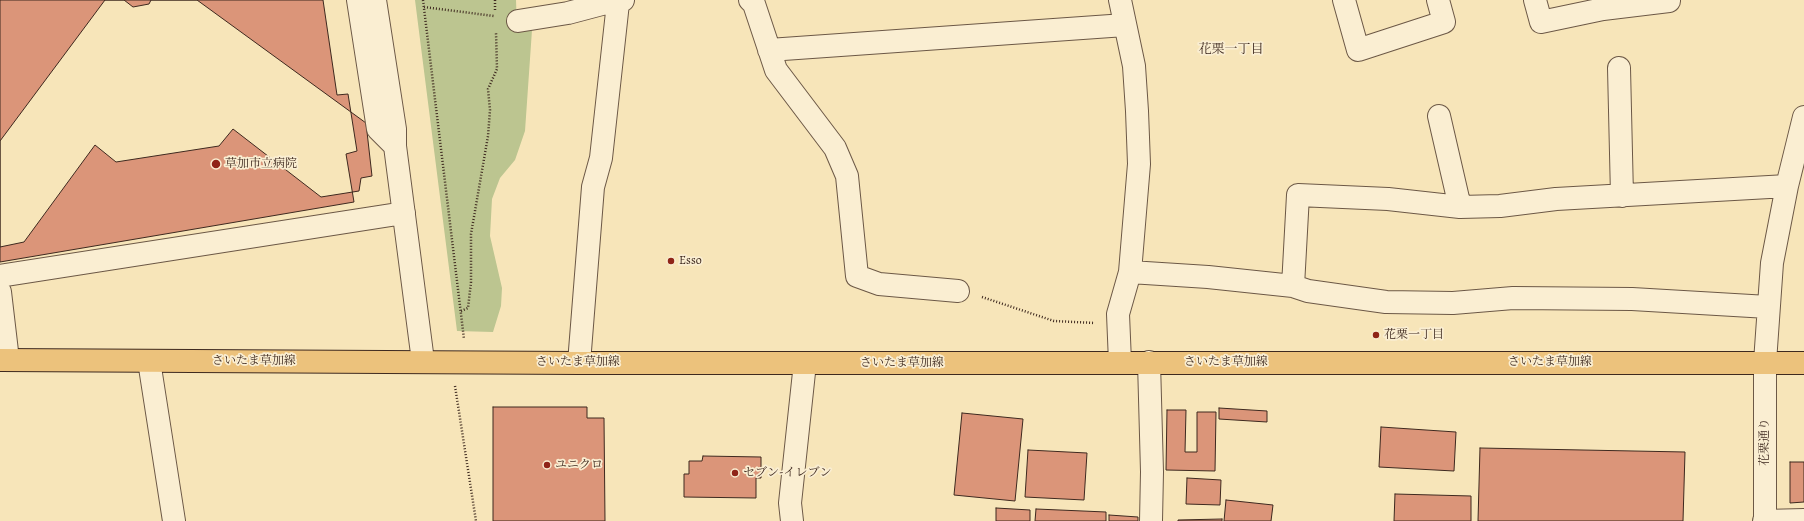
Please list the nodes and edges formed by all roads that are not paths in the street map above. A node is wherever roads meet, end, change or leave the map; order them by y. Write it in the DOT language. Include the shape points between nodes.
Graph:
graph roads {
  1 [pos="358,0"];
  2 [pos="375,0"];
  3 [pos="617,0"];
  4 [pos="623,0"];
  5 [pos="750,0"];
  6 [pos="1120,0"];
  7 [pos="1344,0"];
  8 [pos="1438,0"];
  9 [pos="1535,0"];
  10 [pos="1669,1"];
  11 [pos="1602,4"];
  12 [pos="518,21"];
  13 [pos="1125,25"];
  14 [pos="769,50"];
  15 [pos="1619,68"];
  16 [pos="1439,116"];
  17 [pos="1804,117"];
  18 [pos="395,146"];
  19 [pos="1787,186"];
  20 [pos="1622,196"];
  21 [pos="1460,207"];
  22 [pos="404,213"];
  23 [pos="1130,272"];
  24 [pos="0,276"];
  25 [pos="1293,286"];
  26 [pos="958,291"];
  27 [pos="0,292"];
  28 [pos="1768,307"];
  29 [pos="4,360"];
  30 [pos="150,361"];
  31 [pos="423,361"];
  32 [pos="580,362"];
  33 [pos="1120,362"];
  34 [pos="1149,362"];
  35 [pos="1765,362"];
  36 [pos="805,363"];
  37 [pos="1804,363"];
  38 [pos="1804,520"];
  39 [pos="174,521"];
  40 [pos="792,521"];
  41 [pos="1151,521"];
  42 [pos="1764,521"];
  1 -- 18 [label="street" via="378,129"];
  2 -- 18 [label="street" via="395,129"];
  3 -- 12 [label="street" via="568,14"];
  4 -- 32 [label="street" via="618,3 601,158 593,187"];
  5 -- 14 [label="street" via="754,4"];
  6 -- 13 [label="street"];
  7 -- 8 [label="street" via="1358,50 1444,22"];
  9 -- 11 [label="street" via="1541,22"];
  10 -- 11 [label="street"];
  13 -- 14 [label="street"];
  13 -- 23 [label="street" via="1134,66 1139,164"];
  14 -- 26 [label="street" via="776,70 835,148 847,176 857,276 879,284"];
  15 -- 20 [label="street"];
  16 -- 21 [label="street"];
  17 -- 19 [label="street, 花栗通り"];
  18 -- 22 [label="street"];
  19 -- 20 [label="street"];
  19 -- 28 [label="street, 花栗通り" via="1772,263"];
  20 -- 21 [label="street"];
  21 -- 25 [label="street" via="1388,199 1298,195"];
  22 -- 24 [label="street"];
  22 -- 31 [label="street"];
  23 -- 25 [label="street"];
  23 -- 33 [label="street" via="1118,314"];
  25 -- 28 [label="street" via="1308,291 1386,302 1453,303 1513,298 1632,299"];
  27 -- 29 [label="street"];
  28 -- 35 [label="street, 花栗通り"];
  29 -- 30 [label="main road, さいたま草加線"];
  30 -- 31 [label="main road, さいたま草加線"];
  30 -- 39 [label="street"];
  31 -- 32 [label="main road, さいたま草加線"];
  32 -- 36 [label="main road, さいたま草加線"];
  33 -- 34 [label="main road, さいたま草加線"];
  33 -- 36 [label="main road, さいたま草加線"];
  34 -- 35 [label="main road, さいたま草加線"];
  34 -- 41 [label="street"];
  35 -- 37 [label="main road, さいたま草加線"];
  35 -- 42 [label="street, 花栗通り"];
  36 -- 40 [label="street" via="790,503"];
  38 -- 42 [label="street"];
}
